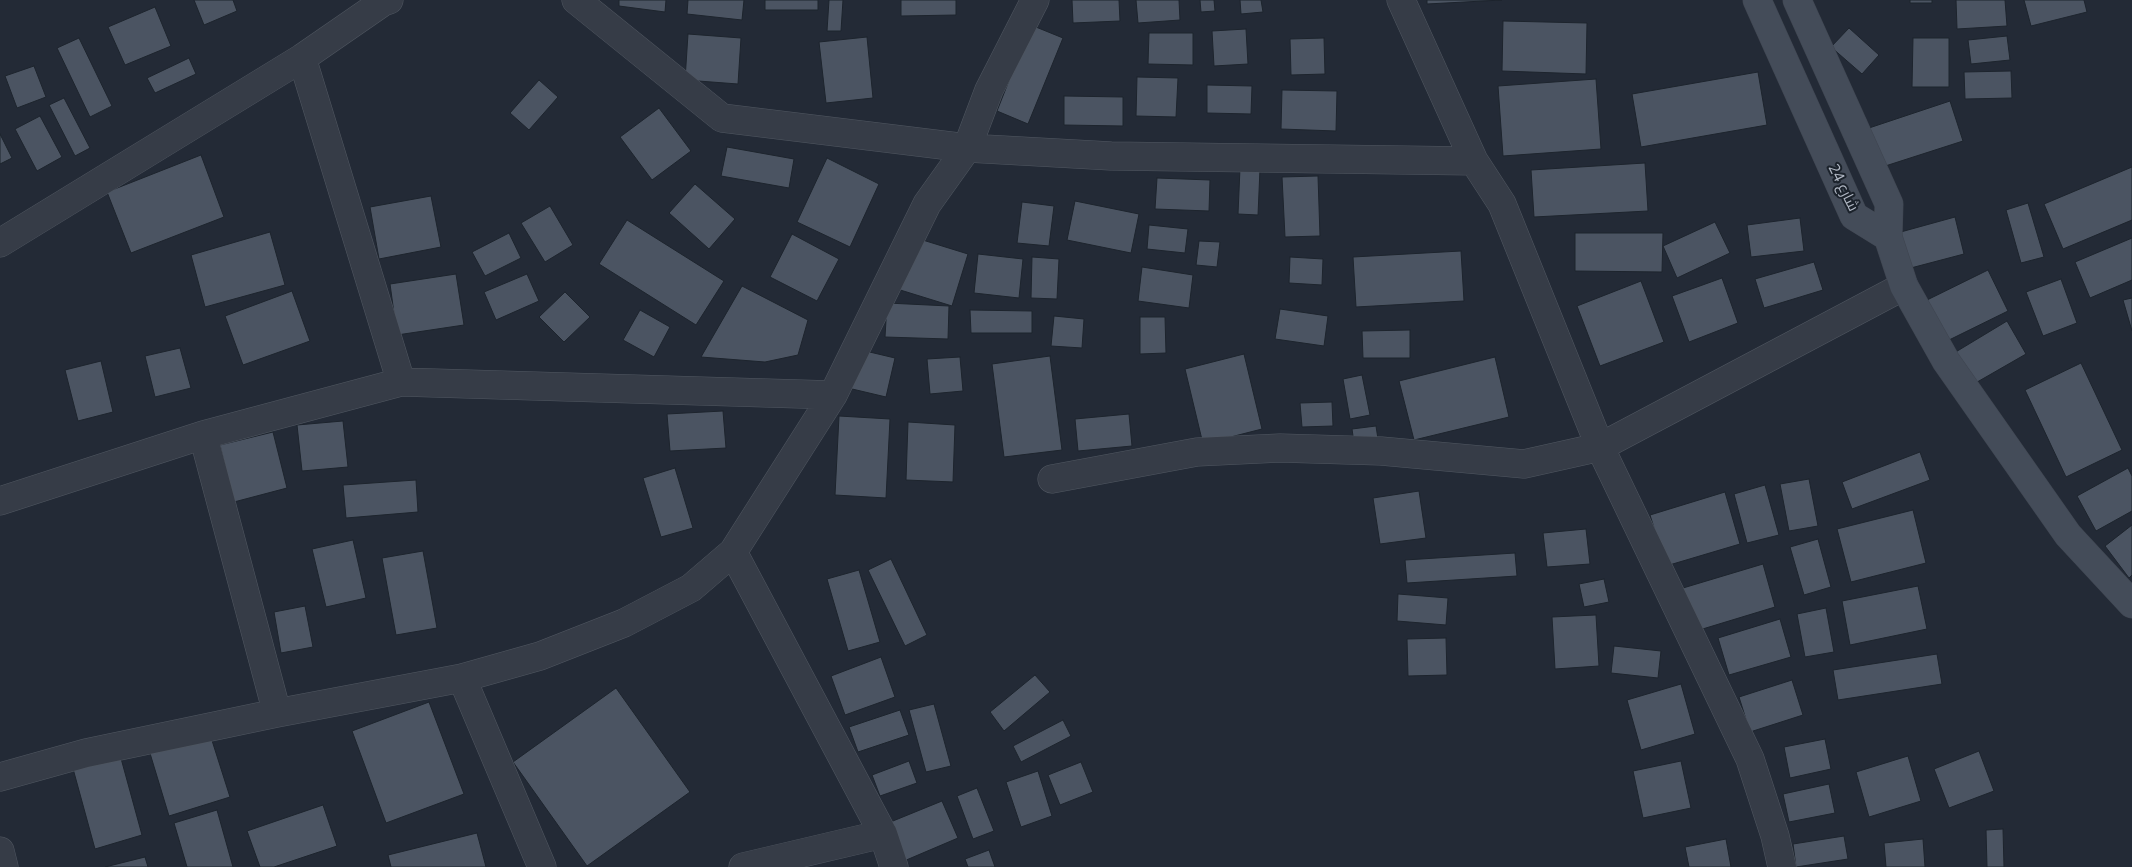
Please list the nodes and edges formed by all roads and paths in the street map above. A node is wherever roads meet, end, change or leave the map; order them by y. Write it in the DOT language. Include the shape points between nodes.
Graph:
graph roads {
  1 [pos="389,0"];
  2 [pos="576,0"];
  3 [pos="1035,0"];
  4 [pos="1401,0"];
  5 [pos="1757,0"];
  6 [pos="1797,0"];
  7 [pos="302,58"];
  8 [pos="967,148"];
  9 [pos="1474,161"];
  10 [pos="1888,238"];
  11 [pos="0,243"];
  12 [pos="1904,286"];
  13 [pos="401,382"];
  14 [pos="833,395"];
  15 [pos="203,435"];
  16 [pos="1600,448"];
  17 [pos="1052,479"];
  18 [pos="0,500"];
  19 [pos="733,552"];
  20 [pos="2132,604"];
  21 [pos="462,678"];
  22 [pos="277,713"];
  23 [pos="0,777"];
  24 [pos="883,834"];
  25 [pos="0,851"];
  26 [pos="4,867"];
  27 [pos="542,867"];
  28 [pos="743,867"];
  29 [pos="894,867"];
  30 [pos="1782,867"];
  1 -- 7 [label="street"];
  2 -- 8 [label="street" via="722,118"];
  3 -- 8 [label="street" via="989,90"];
  4 -- 9 [label="street"];
  5 -- 10 [label="street, شارع 24" via="1854,216"];
  6 -- 10 [label="street" via="1889,204"];
  7 -- 11 [label="street"];
  7 -- 13 [label="street"];
  8 -- 9 [label="street" via="1111,156"];
  8 -- 14 [label="street" via="927,204"];
  9 -- 16 [label="street" via="1502,204"];
  10 -- 12 [label="street"];
  12 -- 16 [label="street"];
  12 -- 20 [label="street" via="1946,361 2068,535"];
  13 -- 14 [label="street"];
  13 -- 15 [label="street"];
  14 -- 19 [label="street"];
  15 -- 18 [label="street"];
  15 -- 22 [label="street"];
  16 -- 17 [label="street" via="1524,464 1381,451 1280,448 1197,452"];
  16 -- 30 [label="street" via="1750,759"];
  19 -- 21 [label="street" via="691,588 624,623 540,656"];
  19 -- 24 [label="street"];
  21 -- 22 [label="street"];
  21 -- 27 [label="street"];
  22 -- 23 [label="street" via="86,753"];
  24 -- 28 [label="street"];
  24 -- 29 [label="street"];
  25 -- 26 [label="street"];
}
